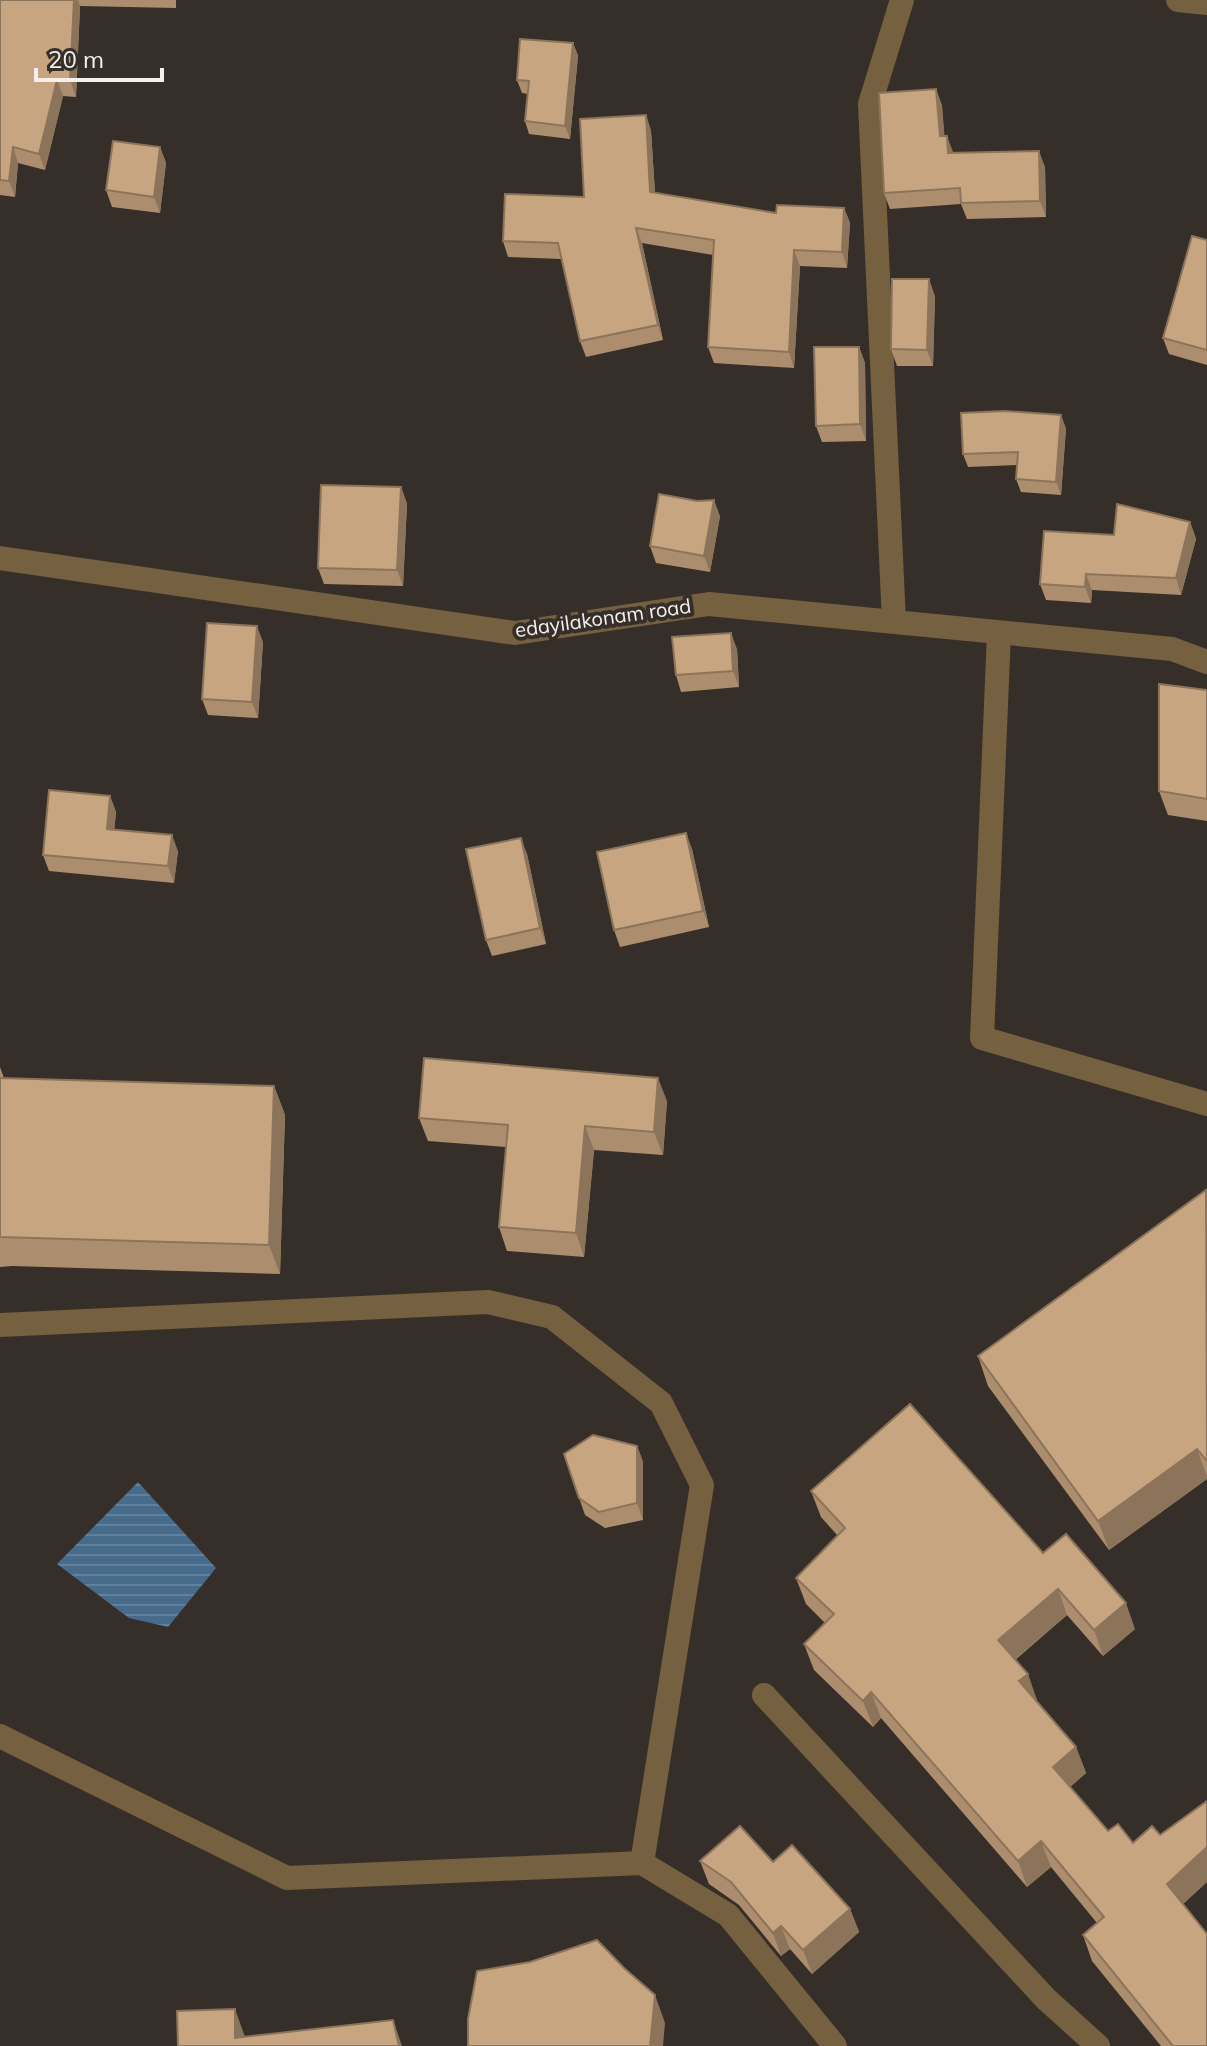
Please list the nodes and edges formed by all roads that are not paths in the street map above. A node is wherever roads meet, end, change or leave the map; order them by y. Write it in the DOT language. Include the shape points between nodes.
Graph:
graph roads {
  1 [pos="902,0"];
  2 [pos="1178,0"];
  3 [pos="1207,3"];
  4 [pos="0,558"];
  5 [pos="894,622"];
  6 [pos="999,633"];
  7 [pos="1207,662"];
  8 [pos="1207,1104"];
  9 [pos="0,1325"];
  10 [pos="764,1695"];
  11 [pos="0,1736"];
  12 [pos="642,1863"];
  13 [pos="835,2046"];
  14 [pos="1098,2046"];
  1 -- 5 [label="street" via="870,104"];
  2 -- 3 [label="street"];
  4 -- 5 [label="street, edayilakonam road" via="515,633 709,604"];
  5 -- 6 [label="street, edayilakonam road"];
  6 -- 7 [label="street, edayilakonam road" via="1172,649"];
  6 -- 8 [label="street" via="982,1038"];
  9 -- 12 [label="street" via="488,1302 552,1317 661,1403 702,1485"];
  10 -- 14 [label="street" via="1046,1999"];
  11 -- 12 [label="street" via="287,1878"];
  12 -- 13 [label="street" via="728,1915"];
}
